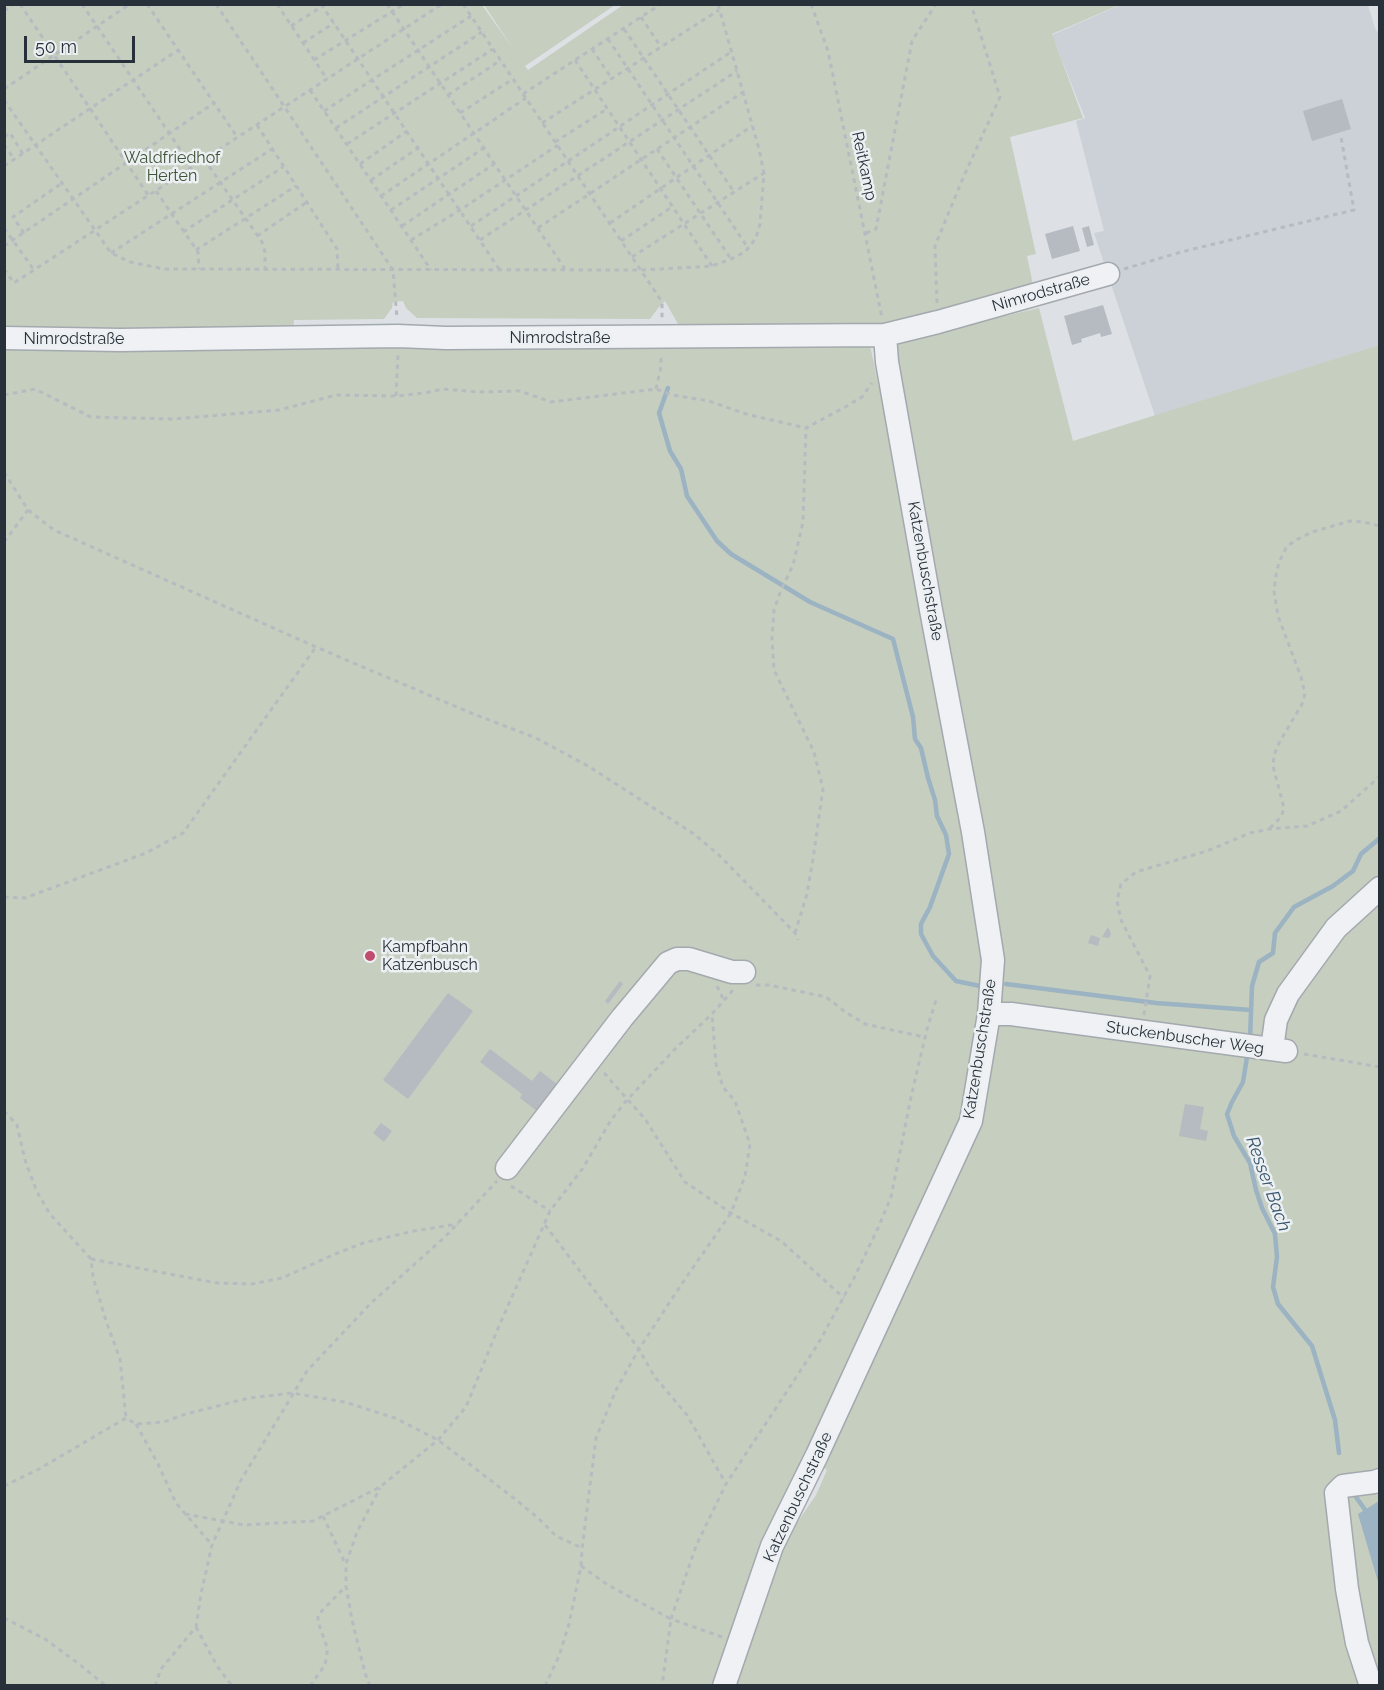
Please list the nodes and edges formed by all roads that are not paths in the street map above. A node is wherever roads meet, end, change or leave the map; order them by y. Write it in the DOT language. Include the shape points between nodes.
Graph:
graph roads {
  1 [pos="1108,274"];
  2 [pos="885,335"];
  3 [pos="4,338"];
  4 [pos="1380,888"];
  5 [pos="741,978"];
  6 [pos="989,1014"];
  7 [pos="504,1173"];
  8 [pos="1380,1480"];
  9 [pos="724,1686"];
  10 [pos="1371,1686"];
  1 -- 2 [label="street, Nimrodstraße"];
  2 -- 3 [label="street, Nimrodstraße"];
  2 -- 6 [label="street, Katzenbuschstraße" via="979,867 993,960"];
  4 -- 6 [label="street, Stuckenbuscher Weg" via="1336,928 1288,994 1276,1020 1279,1050"];
  5 -- 7 [label="street" via="688,959 668,963"];
  6 -- 9 [label="street, Katzenbuschstraße" via="971,1121 818,1455 772,1546"];
  8 -- 10 [label="street" via="1343,1486 1336,1493 1347,1589"];
}
